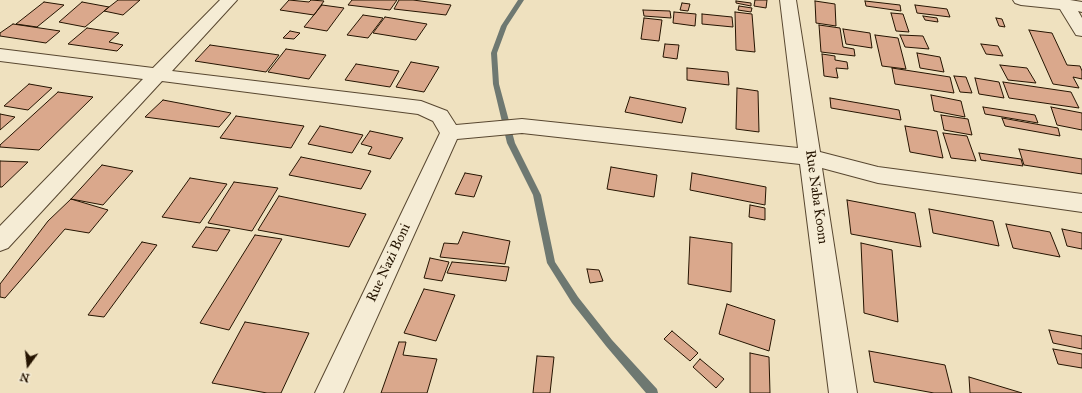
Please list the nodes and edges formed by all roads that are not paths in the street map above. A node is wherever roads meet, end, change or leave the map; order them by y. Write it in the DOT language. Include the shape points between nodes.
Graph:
graph roads {
  1 [pos="229,0"];
  2 [pos="788,0"];
  3 [pos="1021,0"];
  4 [pos="1064,2"];
  5 [pos="1082,7"];
  6 [pos="1082,32"];
  7 [pos="0,55"];
  8 [pos="159,75"];
  9 [pos="450,134"];
  10 [pos="810,157"];
  11 [pos="1082,203"];
  12 [pos="0,241"];
  13 [pos="329,393"];
  14 [pos="843,393"];
  1 -- 8 [label="street"];
  2 -- 10 [label="street, Rue Naba Koom"];
  3 -- 4 [label="street"];
  4 -- 5 [label="street"];
  4 -- 6 [label="street"];
  7 -- 8 [label="street"];
  8 -- 9 [label="street" via="421,108 440,116"];
  8 -- 12 [label="street"];
  9 -- 10 [label="street" via="522,126"];
  9 -- 13 [label="street, Rue Nazi Boni"];
  10 -- 11 [label="street" via="878,175"];
  10 -- 14 [label="street, Rue Naba Koom"];
}
